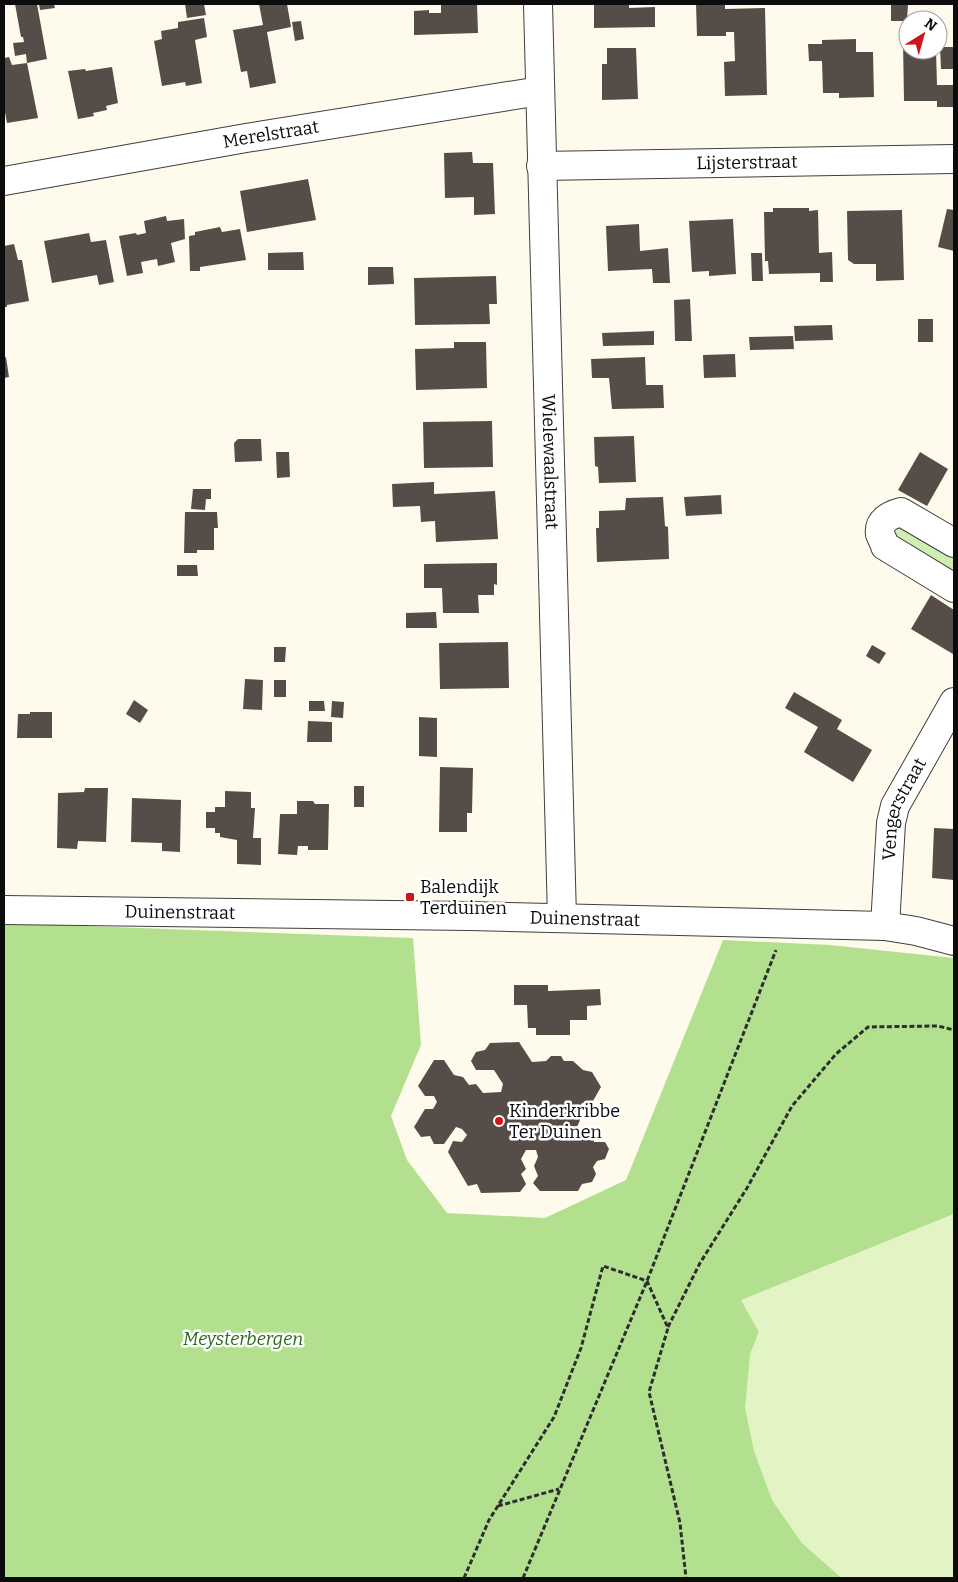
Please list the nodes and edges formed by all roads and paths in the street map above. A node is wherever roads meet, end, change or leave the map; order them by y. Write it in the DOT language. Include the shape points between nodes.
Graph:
graph roads {
  1 [pos="538,4"];
  2 [pos="540,91"];
  3 [pos="954,159"];
  4 [pos="541,166"];
  5 [pos="4,181"];
  6 [pos="954,543"];
  7 [pos="954,588"];
  8 [pos="954,702"];
  9 [pos="4,910"];
  10 [pos="562,918"];
  11 [pos="786,924"];
  12 [pos="885,926"];
  13 [pos="954,941"];
  14 [pos="954,1030"];
  15 [pos="647,1281"];
  16 [pos="668,1328"];
  17 [pos="560,1488"];
  18 [pos="498,1507"];
  19 [pos="464,1578"];
  20 [pos="523,1578"];
  21 [pos="686,1578"];
  1 -- 2 [label="street, Wielewaalstraat"];
  2 -- 4 [label="street, Wielewaalstraat"];
  2 -- 5 [label="street, Merelstraat"];
  3 -- 4 [label="street, Lijsterstraat"];
  4 -- 10 [label="street, Wielewaalstraat"];
  6 -- 7 [label="street" via="900,512 882,522 880,534 885,546"];
  8 -- 12 [label="street, Vengerstraat" via="895,806 891,823"];
  9 -- 10 [label="street, Duinenstraat"];
  10 -- 11 [label="street, Duinenstraat"];
  11 -- 12 [label="street, Duinenstraat"];
  11 -- 15 [label="path"];
  12 -- 13 [label="street, Duinenstraat"];
  14 -- 16 [label="path" via="938,1026 868,1027 836,1054 792,1106 747,1188 700,1263"];
  15 -- 16 [label="path"];
  15 -- 17 [label="path"];
  15 -- 18 [label="path" via="603,1266 581,1348 554,1417"];
  16 -- 21 [label="path" via="649,1392 680,1523"];
  17 -- 18 [label="path"];
  17 -- 20 [label="path"];
  18 -- 19 [label="path" via="489,1520"];
}
